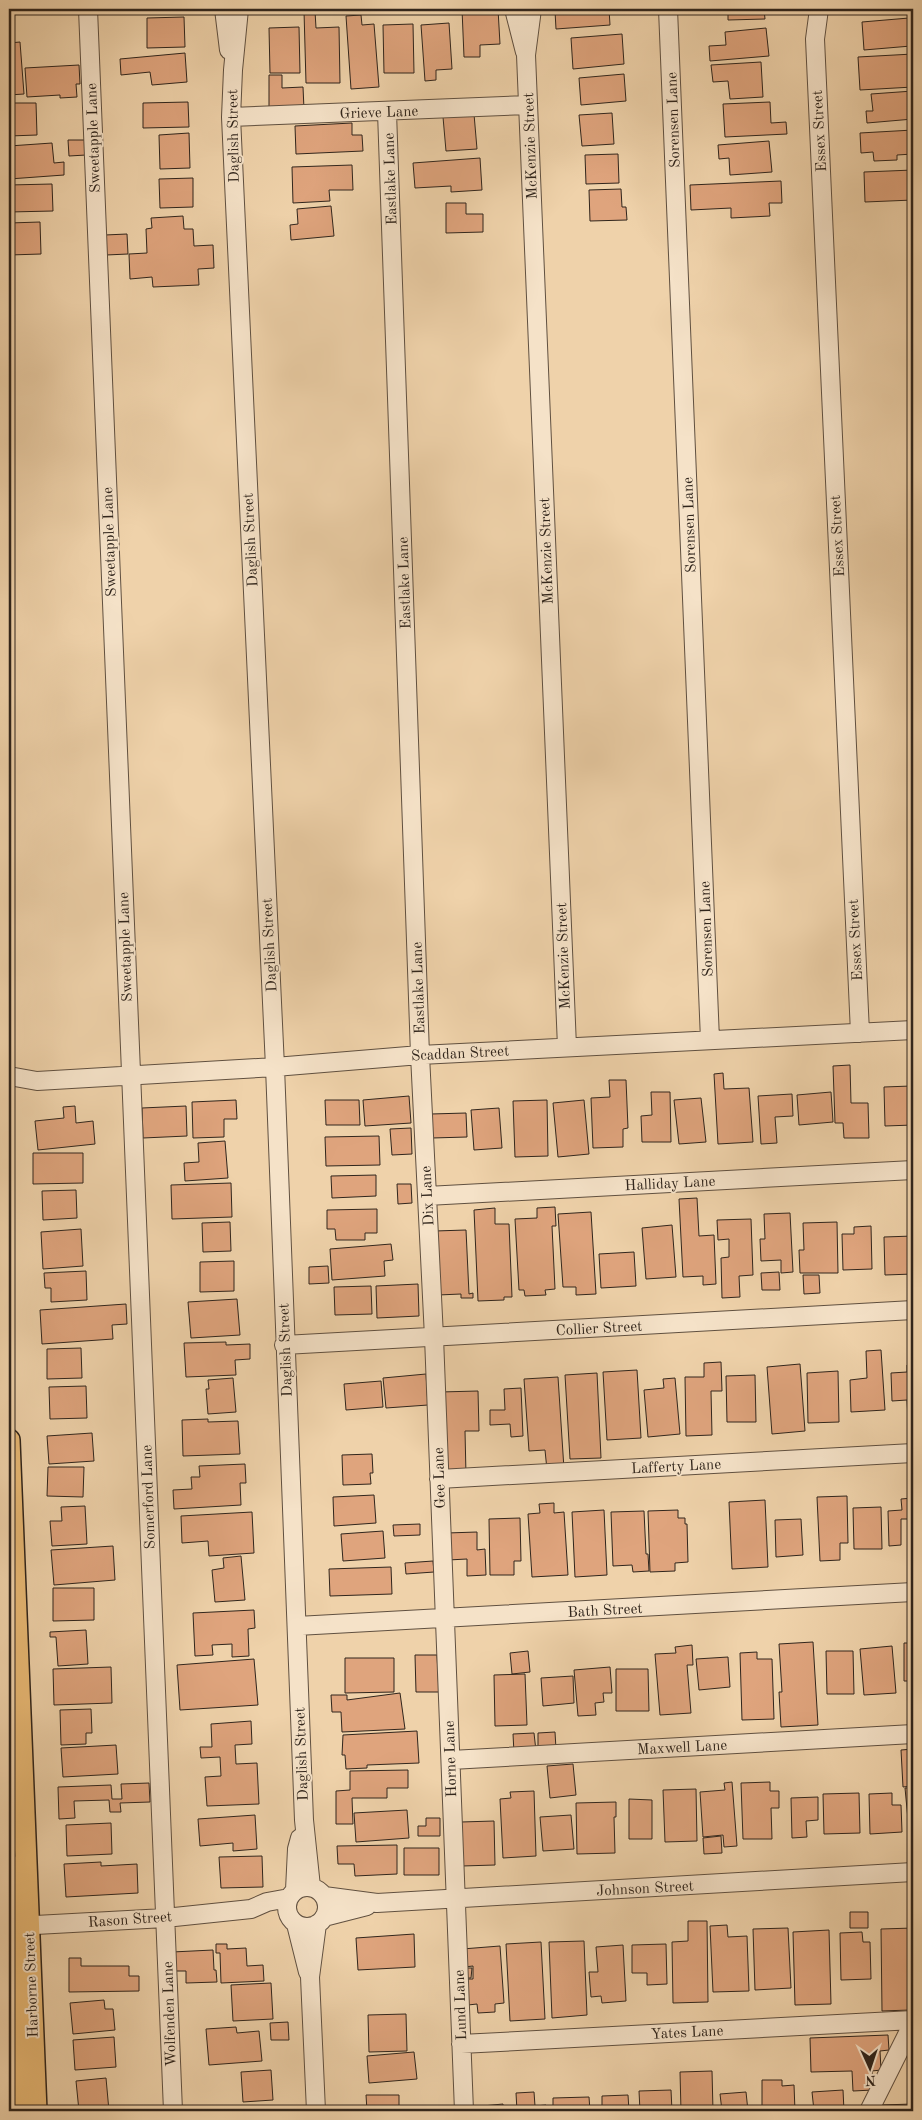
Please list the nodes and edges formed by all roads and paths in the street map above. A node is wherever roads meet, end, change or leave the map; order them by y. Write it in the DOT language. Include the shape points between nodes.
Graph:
graph roads {
  1 [pos="88,9"];
  2 [pos="224,9"];
  3 [pos="240,9"];
  4 [pos="514,9"];
  5 [pos="532,9"];
  6 [pos="668,9"];
  7 [pos="807,9"];
  8 [pos="819,9"];
  9 [pos="815,39"];
  10 [pos="526,55"];
  11 [pos="233,70"];
  12 [pos="528,105"];
  13 [pos="388,112"];
  14 [pos="231,117"];
  15 [pos="913,1030"];
  16 [pos="860,1033"];
  17 [pos="710,1040"];
  18 [pos="567,1047"];
  19 [pos="420,1055"];
  20 [pos="275,1067"];
  21 [pos="9,1076"];
  22 [pos="130,1076"];
  23 [pos="913,1170"];
  24 [pos="427,1196"];
  25 [pos="913,1310"];
  26 [pos="434,1337"];
  27 [pos="284,1345"];
  28 [pos="9,1440"];
  29 [pos="913,1453"];
  30 [pos="439,1479"];
  31 [pos="913,1592"];
  32 [pos="445,1619"];
  33 [pos="297,1626"];
  34 [pos="913,1734"];
  35 [pos="451,1760"];
  36 [pos="9,1865"];
  37 [pos="913,1872"];
  38 [pos="456,1899"];
  39 [pos="301,1902"];
  40 [pos="377,1904"];
  41 [pos="165,1918"];
  42 [pos="321,1920"];
  43 [pos="16,1926"];
  44 [pos="310,1977"];
  45 [pos="913,2021"];
  46 [pos="461,2044"];
  47 [pos="19,2111"];
  48 [pos="36,2111"];
  49 [pos="173,2111"];
  50 [pos="316,2111"];
  51 [pos="464,2111"];
  52 [pos="869,2111"];
  1 -- 22 [label="street, Sweetapple Lane"];
  2 -- 11 [label="street, Daglish Street"];
  3 -- 11 [label="street, Daglish Street"];
  4 -- 10 [label="street, McKenzie Street"];
  5 -- 10 [label="street, McKenzie Street"];
  6 -- 17 [label="street, Sorensen Lane"];
  7 -- 9 [label="street, Essex Street"];
  8 -- 9 [label="street, Essex Street"];
  9 -- 16 [label="street, Essex Street"];
  10 -- 12 [label="street, McKenzie Street"];
  11 -- 14 [label="street, Daglish Street"];
  12 -- 13 [label="street, Grieve Lane"];
  12 -- 18 [label="street, McKenzie Street"];
  13 -- 14 [label="street, Grieve Lane"];
  13 -- 19 [label="street, Eastlake Lane"];
  14 -- 20 [label="street, Daglish Street"];
  15 -- 16 [label="street, Scaddan Street"];
  16 -- 17 [label="street, Scaddan Street"];
  17 -- 18 [label="street, Scaddan Street"];
  18 -- 19 [label="street, Scaddan Street"];
  19 -- 20 [label="street, Scaddan Street"];
  19 -- 24 [label="street, Dix Lane"];
  20 -- 22 [label="street, Scaddan Street"];
  20 -- 27 [label="street, Daglish Street"];
  21 -- 22 [label="street, Scaddan Street" via="37,1081"];
  22 -- 41 [label="street, Somerford Lane"];
  23 -- 24 [label="street, Halliday Lane"];
  24 -- 26 [label="street, Dix Lane"];
  25 -- 26 [label="street, Collier Street"];
  26 -- 27 [label="street, Collier Street"];
  26 -- 30 [label="street, Gee Lane"];
  27 -- 33 [label="street, Daglish Street"];
  28 -- 43 [label="main road, Harborne Street"];
  29 -- 30 [label="street, Lafferty Lane"];
  30 -- 32 [label="street, Gee Lane"];
  31 -- 32 [label="street, Bath Street"];
  32 -- 33 [label="street, Bath Street"];
  32 -- 35 [label="street, Horne Lane"];
  33 -- 39 [label="street, Daglish Street" via="304,1820 297,1849"];
  34 -- 35 [label="street, Maxwell Lane"];
  35 -- 38 [label="street, Horne Lane"];
  36 -- 43 [label="main road, Harborne Street"];
  37 -- 38 [label="street, Johnson Street"];
  38 -- 40 [label="street, Johnson Street"];
  38 -- 46 [label="street, Lund Lane"];
  39 -- 40 [label="street, Johnson Street"];
  39 -- 41 [label="street, Rason Street" via="269,1914 251,1909"];
  39 -- 42 [label="street, Daglish Street" via="327,1907"];
  39 -- 42 [label="street, Johnson Street" via="307,1927"];
  39 -- 44 [label="street, Daglish Street"];
  40 -- 42 [label="street, Johnson Street"];
  41 -- 43 [label="street, Rason Street"];
  41 -- 49 [label="street, Wolfenden Lane"];
  42 -- 44 [label="street, Daglish Street"];
  43 -- 47 [label="main road, Harborne Street"];
  43 -- 48 [label="main road, Harborne Street"];
  44 -- 50 [label="street, Daglish Street"];
  45 -- 46 [label="street, Yates Lane"];
  45 -- 52 [label="street"];
  46 -- 51 [label="street, Lund Lane"];
}
